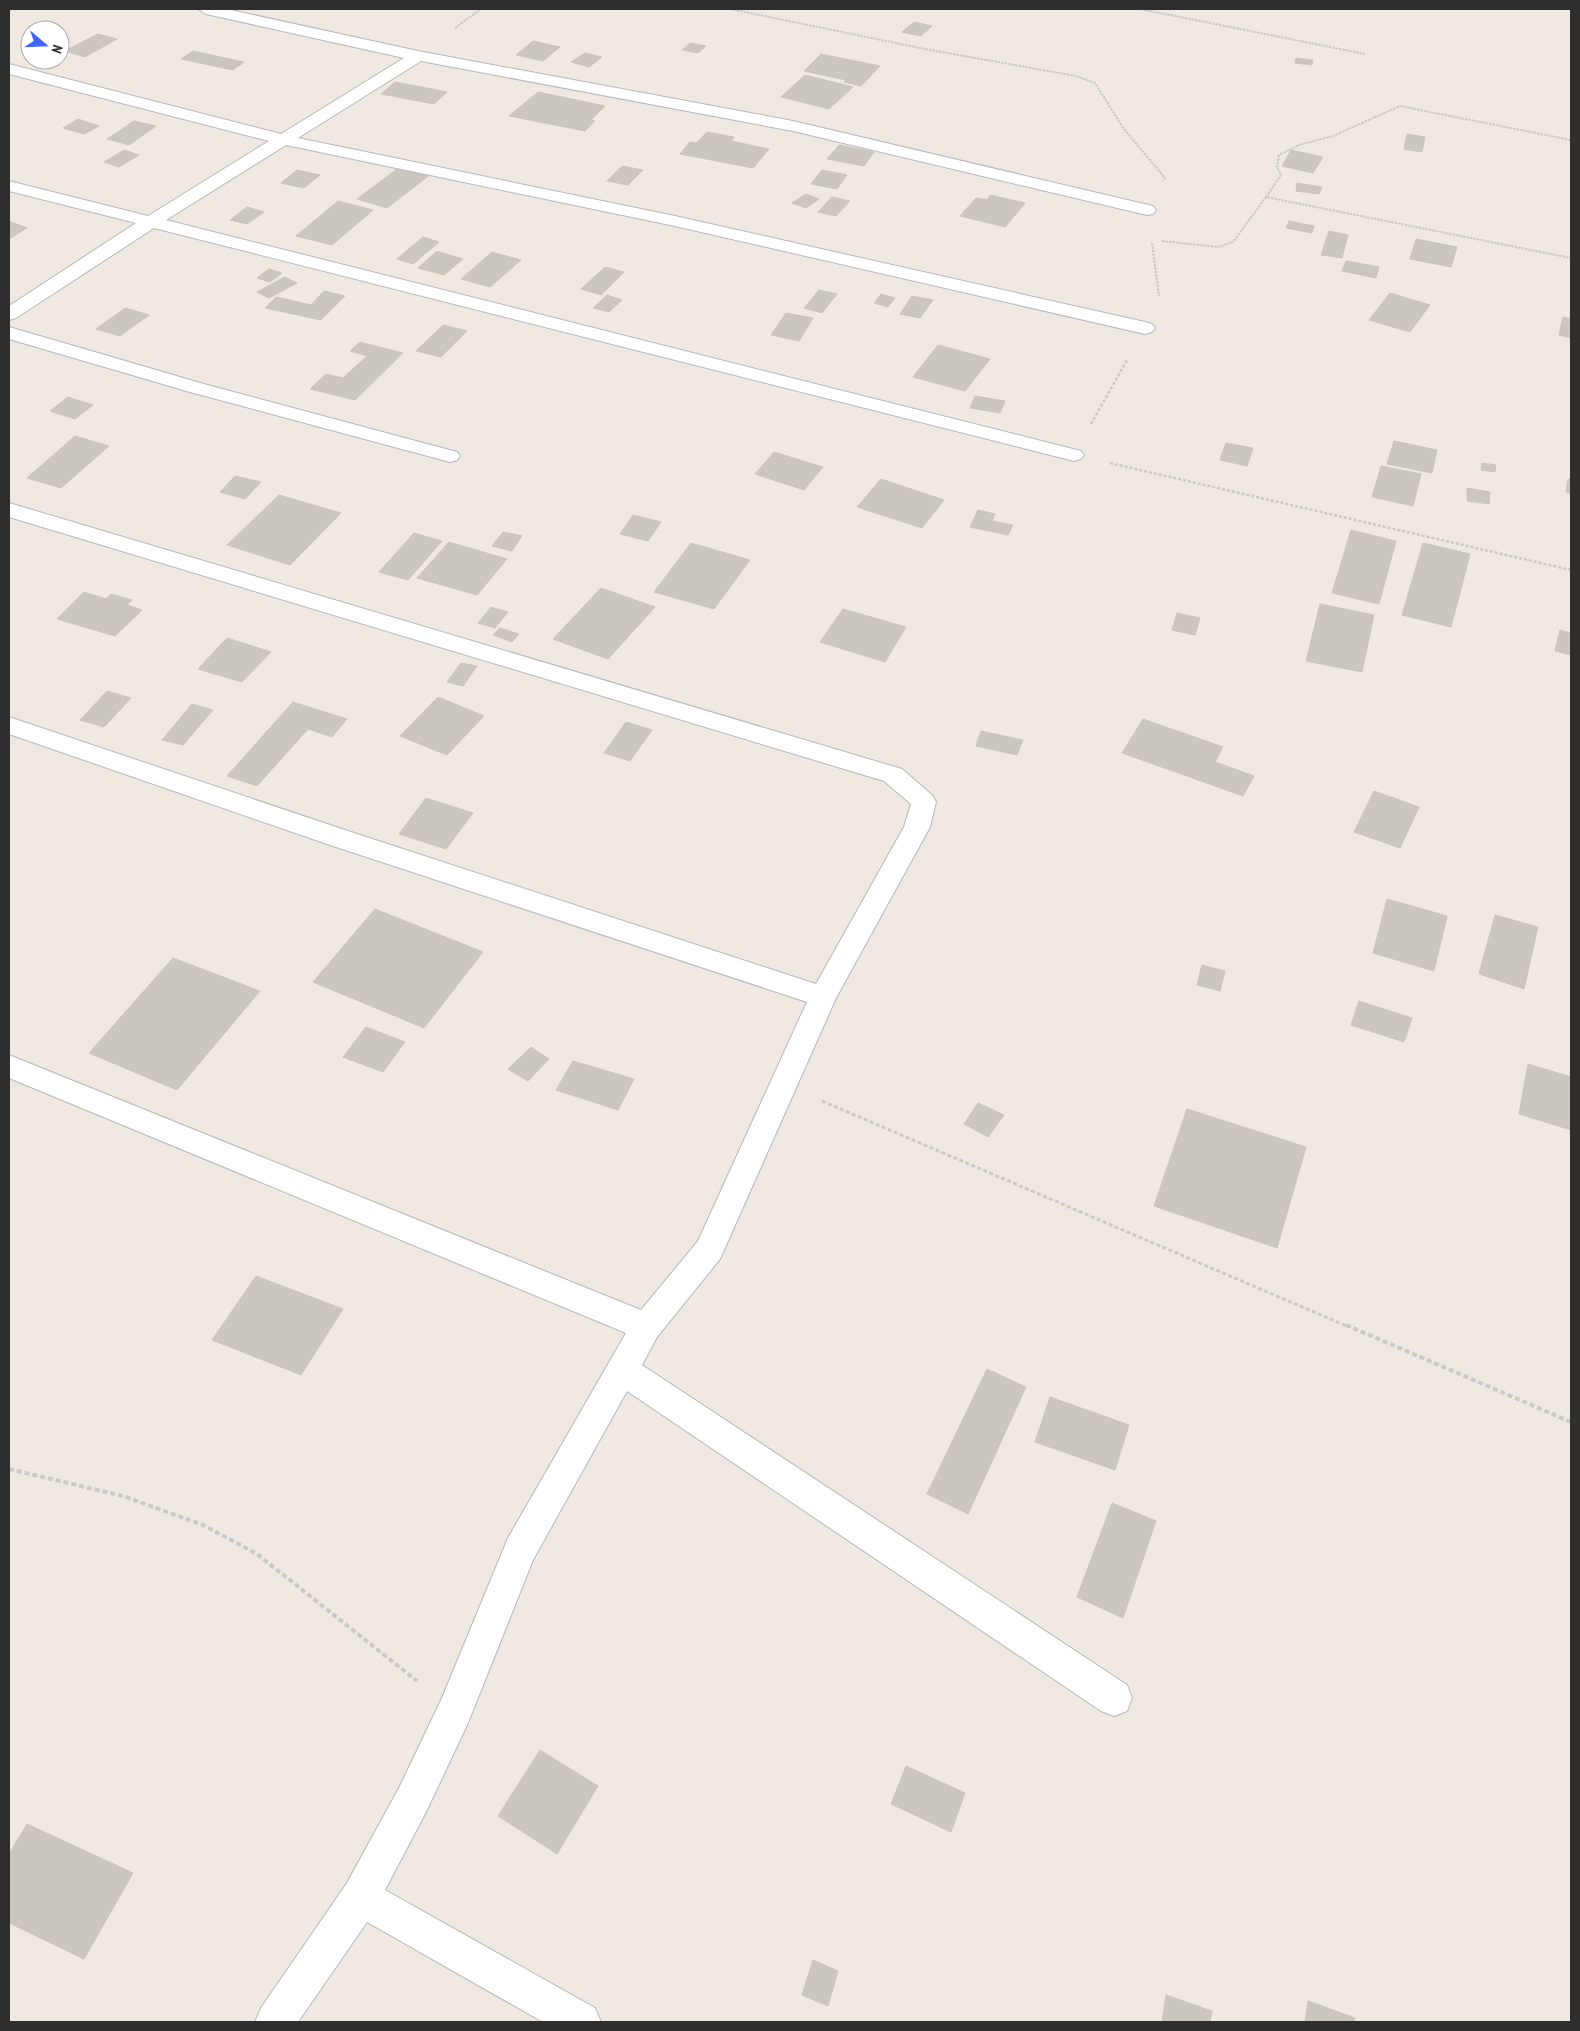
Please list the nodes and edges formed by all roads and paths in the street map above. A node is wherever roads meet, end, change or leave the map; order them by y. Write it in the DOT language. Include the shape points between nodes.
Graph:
graph roads {
  1 [pos="206,9"];
  2 [pos="730,9"];
  3 [pos="1140,9"];
  4 [pos="1365,54"];
  5 [pos="418,56"];
  6 [pos="9,69"];
  7 [pos="285,140"];
  8 [pos="1571,140"];
  9 [pos="9,186"];
  10 [pos="1266,197"];
  11 [pos="1147,210"];
  12 [pos="149,223"];
  13 [pos="1161,241"];
  14 [pos="1571,258"];
  15 [pos="9,314"];
  16 [pos="1145,328"];
  17 [pos="9,333"];
  18 [pos="1074,455"];
  19 [pos="450,456"];
  20 [pos="9,510"];
  21 [pos="1571,570"];
  22 [pos="9,725"];
  23 [pos="823,997"];
  24 [pos="9,1066"];
  25 [pos="785,1084"];
  26 [pos="646,1327"];
  27 [pos="623,1370"];
  28 [pos="1571,1422"];
  29 [pos="9,1469"];
  30 [pos="1114,1698"];
  31 [pos="455,1710"];
  32 [pos="361,1897"];
  33 [pos="275,2022"];
  34 [pos="581,2022"];
  1 -- 5 [label="street"];
  2 -- 11 [label="path" via="944,53 1076,76 1095,83 1124,129 1165,178"];
  3 -- 4 [label="path"];
  5 -- 7 [label="street"];
  5 -- 11 [label="street" via="794,126"];
  6 -- 7 [label="street"];
  7 -- 12 [label="street"];
  7 -- 16 [label="street" via="675,221"];
  8 -- 10 [label="path" via="1400,106 1333,136 1299,145 1279,155 1277,167 1281,175"];
  9 -- 12 [label="street"];
  10 -- 13 [label="path" via="1233,242 1209,247"];
  10 -- 14 [label="path"];
  12 -- 15 [label="street"];
  12 -- 18 [label="street"];
  17 -- 19 [label="street"];
  18 -- 21 [label="path"];
  20 -- 23 [label="street" via="893,775 924,802 917,828"];
  22 -- 23 [label="street"];
  23 -- 25 [label="street"];
  24 -- 26 [label="street"];
  25 -- 26 [label="street" via="709,1250"];
  25 -- 28 [label="path"];
  26 -- 27 [label="street"];
  27 -- 30 [label="street"];
  27 -- 31 [label="street" via="520,1550"];
  29 -- 31 [label="path" via="123,1496 204,1525 257,1554"];
  31 -- 32 [label="street"];
  32 -- 33 [label="street"];
  32 -- 34 [label="street"];
}
